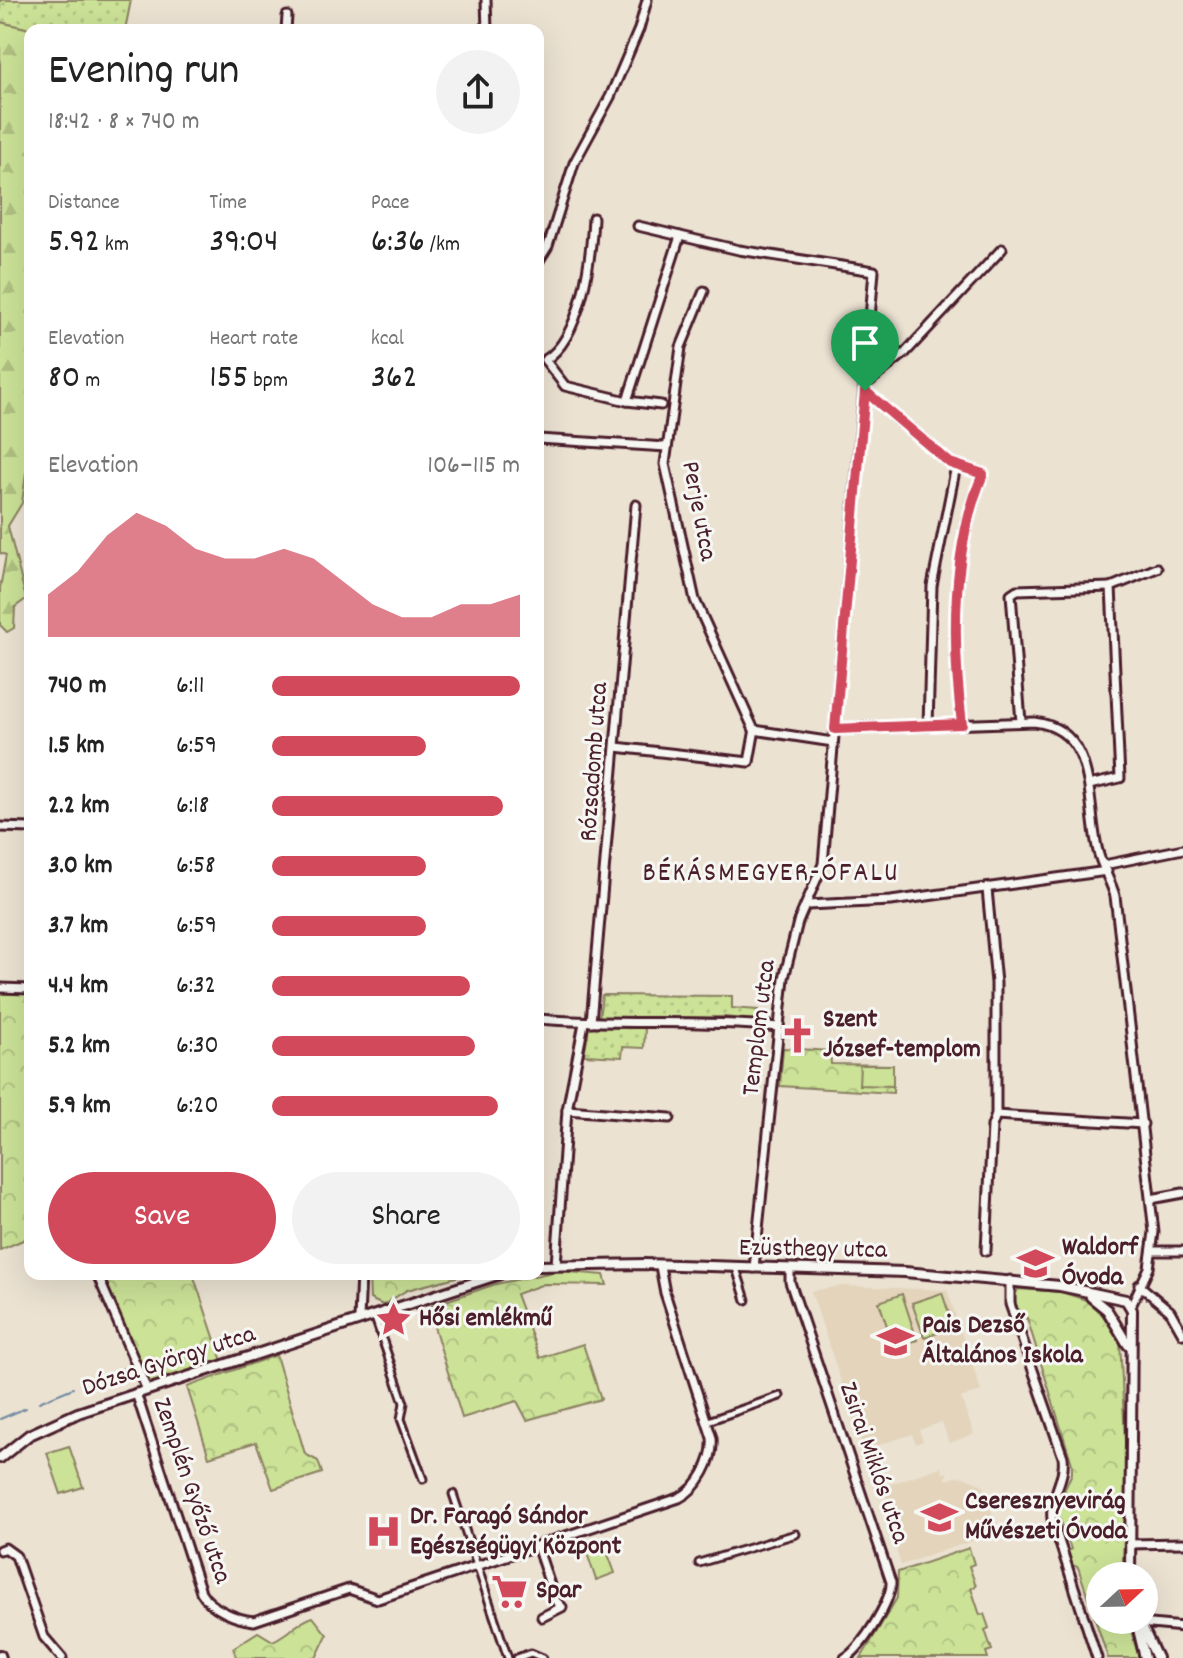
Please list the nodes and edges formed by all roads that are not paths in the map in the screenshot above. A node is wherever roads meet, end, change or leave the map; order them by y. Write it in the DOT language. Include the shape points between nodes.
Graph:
graph roads {
  1 [pos="486,0"];
  2 [pos="647,0"];
  3 [pos="287,16"];
  4 [pos="286,24"];
  5 [pos="487,24"];
  6 [pos="593,218"];
  7 [pos="638,226"];
  8 [pos="680,236"];
  9 [pos="1002,249"];
  10 [pos="544,252"];
  11 [pos="704,291"];
  12 [pos="544,358"];
  13 [pos="544,362"];
  14 [pos="866,388"];
  15 [pos="627,401"];
  16 [pos="661,405"];
  17 [pos="544,439"];
  18 [pos="667,447"];
  19 [pos="956,466"];
  20 [pos="636,505"];
  21 [pos="1157,568"];
  22 [pos="1111,587"];
  23 [pos="1021,722"];
  24 [pos="962,724"];
  25 [pos="928,726"];
  26 [pos="755,728"];
  27 [pos="835,729"];
  28 [pos="833,742"];
  29 [pos="616,747"];
  30 [pos="1089,785"];
  31 [pos="0,827"];
  32 [pos="24,828"];
  33 [pos="1183,849"];
  34 [pos="1104,864"];
  35 [pos="987,889"];
  36 [pos="807,905"];
  37 [pos="0,988"];
  38 [pos="24,989"];
  39 [pos="544,1019"];
  40 [pos="588,1023"];
  41 [pos="779,1027"];
  42 [pos="567,1110"];
  43 [pos="996,1115"];
  44 [pos="670,1118"];
  45 [pos="1143,1124"];
  46 [pos="1183,1193"];
  47 [pos="1151,1199"];
  48 [pos="986,1251"];
  49 [pos="1153,1251"];
  50 [pos="1183,1251"];
  51 [pos="556,1265"];
  52 [pos="544,1266"];
  53 [pos="660,1266"];
  54 [pos="736,1268"];
  55 [pos="754,1268"];
  56 [pos="790,1269"];
  57 [pos="100,1280"];
  58 [pos="361,1280"];
  59 [pos="469,1280"];
  60 [pos="1010,1280"];
  61 [pos="1139,1285"];
  62 [pos="1086,1293"];
  63 [pos="1120,1298"];
  64 [pos="746,1300"];
  65 [pos="1131,1306"];
  66 [pos="1107,1310"];
  67 [pos="374,1314"];
  68 [pos="1130,1317"];
  69 [pos="359,1319"];
  70 [pos="1116,1322"];
  71 [pos="1183,1334"];
  72 [pos="1129,1350"];
  73 [pos="147,1390"];
  74 [pos="136,1393"];
  75 [pos="780,1396"];
  76 [pos="708,1421"];
  77 [pos="0,1458"];
  78 [pos="423,1479"];
  79 [pos="453,1494"];
  80 [pos="796,1534"];
  81 [pos="1183,1543"];
  82 [pos="1130,1544"];
  83 [pos="537,1546"];
  84 [pos="0,1550"];
  85 [pos="1130,1562"];
  86 [pos="699,1563"];
  87 [pos="478,1566"];
  88 [pos="542,1617"];
  89 [pos="1158,1624"];
  90 [pos="1183,1627"];
  91 [pos="1140,1634"];
  92 [pos="1145,1634"];
  93 [pos="62,1658"];
  94 [pos="508,1658"];
  95 [pos="517,1658"];
  96 [pos="543,1658"];
  97 [pos="845,1658"];
  98 [pos="1097,1658"];
  99 [pos="1145,1658"];
  100 [pos="1157,1658"];
  1 -- 5 [label="street"];
  2 -- 10 [label="street" via="610,97 574,163"];
  3 -- 4 [label="street"];
  6 -- 12 [label="street" via="589,272 567,333"];
  7 -- 8 [label="street"];
  8 -- 14 [label="street, Templom utca" via="874,271"];
  8 -- 15 [label="street"];
  9 -- 14 [label="street"];
  11 -- 18 [label="street, Perje utca" via="681,347"];
  13 -- 15 [label="street" via="565,386"];
  14 -- 19 [label="street"];
  14 -- 27 [label="street, Templom utca"];
  15 -- 16 [label="street"];
  17 -- 18 [label="street"];
  18 -- 26 [label="street, Perje utca" via="665,464 695,600"];
  19 -- 24 [label="street" via="983,474 970,511 961,569 956,660"];
  19 -- 25 [label="street" via="932,586"];
  20 -- 29 [label="street, Rózsadomb utca"];
  21 -- 22 [label="street"];
  22 -- 23 [label="street" via="1011,594"];
  22 -- 30 [label="street" via="1120,778"];
  23 -- 24 [label="street"];
  23 -- 30 [label="street" via="1047,723 1065,733 1079,750"];
  24 -- 25 [label="street"];
  25 -- 27 [label="street"];
  26 -- 28 [label="street"];
  26 -- 29 [label="street" via="749,762"];
  27 -- 28 [label="street, Templom utca"];
  28 -- 36 [label="street, Templom utca" via="823,864"];
  29 -- 40 [label="street, Rózsadomb utca"];
  30 -- 34 [label="street"];
  31 -- 32 [label="street"];
  33 -- 34 [label="street"];
  34 -- 35 [label="street"];
  34 -- 45 [label="street" via="1115,896"];
  35 -- 36 [label="street"];
  35 -- 43 [label="street" via="996,983"];
  36 -- 41 [label="street, Templom utca" via="790,949"];
  37 -- 38 [label="street"];
  39 -- 40 [label="street"];
  40 -- 41 [label="street"];
  40 -- 42 [label="street, Rózsadomb utca"];
  41 -- 55 [label="street, Templom utca"];
  42 -- 44 [label="street"];
  42 -- 51 [label="street, Rózsadomb utca"];
  43 -- 45 [label="street"];
  43 -- 48 [label="street"];
  45 -- 47 [label="street"];
  46 -- 47 [label="street"];
  47 -- 49 [label="street"];
  49 -- 50 [label="street"];
  49 -- 61 [label="street"];
  51 -- 52 [label="street, Ezüsthegy utca"];
  51 -- 53 [label="street, Ezüsthegy utca"];
  53 -- 54 [label="street, Ezüsthegy utca"];
  53 -- 76 [label="street"];
  54 -- 55 [label="street, Ezüsthegy utca"];
  54 -- 64 [label="street"];
  55 -- 56 [label="street, Ezüsthegy utca"];
  56 -- 60 [label="street, Ezüsthegy utca"];
  56 -- 97 [label="street, Zsirai Miklós utca" via="891,1582 889,1599 856,1652"];
  57 -- 73 [label="street, Zemplén Győző utca"];
  58 -- 69 [label="street"];
  59 -- 67 [label="street"];
  60 -- 62 [label="street, Ezüsthegy utca"];
  60 -- 98 [label="street" via="1010,1304 1063,1457 1064,1479 1052,1519"];
  61 -- 63 [label="street"];
  61 -- 65 [label="street"];
  61 -- 71 [label="street" via="1170,1311"];
  62 -- 63 [label="street, Ezüsthegy utca"];
  62 -- 66 [label="street, Ezüsthegy utca"];
  63 -- 65 [label="street"];
  63 -- 66 [label="street"];
  65 -- 68 [label="street"];
  66 -- 70 [label="street"];
  67 -- 69 [label="street"];
  67 -- 78 [label="street" via="404,1403 401,1419"];
  68 -- 70 [label="street"];
  68 -- 72 [label="street"];
  69 -- 73 [label="street, Dózsa György utca"];
  70 -- 72 [label="street"];
  72 -- 82 [label="street"];
  73 -- 74 [label="street, Dózsa György utca"];
  74 -- 77 [label="street, Dózsa György utca" via="48,1425"];
  74 -- 87 [label="street, Zemplén Győző utca" via="201,1592 219,1609 260,1620 341,1591 353,1590 375,1600"];
  75 -- 76 [label="street"];
  76 -- 83 [label="street, Zemplén Győző utca" via="711,1452 690,1493"];
  79 -- 87 [label="street"];
  80 -- 86 [label="street"];
  81 -- 82 [label="street"];
  82 -- 85 [label="street"];
  83 -- 87 [label="street, Zemplén Győző utca"];
  83 -- 88 [label="street" via="562,1607"];
  84 -- 93 [label="street" via="16,1556 44,1637"];
  87 -- 94 [label="street"];
  89 -- 90 [label="street"];
  91 -- 99 [label="street"];
  92 -- 100 [label="street"];
  95 -- 96 [label="street" via="531,1653"];
}
